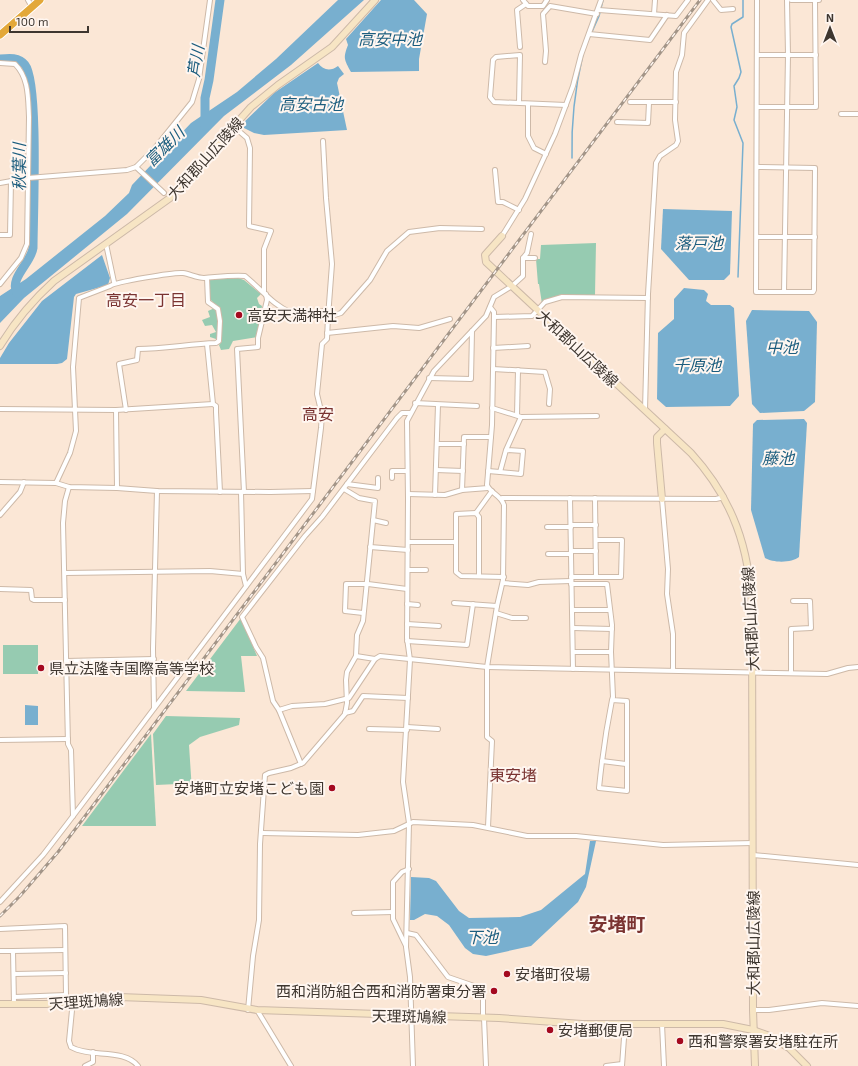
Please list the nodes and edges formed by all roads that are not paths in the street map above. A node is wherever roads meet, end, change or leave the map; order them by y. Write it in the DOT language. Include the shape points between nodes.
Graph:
graph roads {
  1 [pos="28,0"];
  2 [pos="40,0"];
  3 [pos="210,0"];
  4 [pos="375,0"];
  5 [pos="547,0"];
  6 [pos="601,0"];
  7 [pos="655,0"];
  8 [pos="682,0"];
  9 [pos="688,0"];
  10 [pos="708,0"];
  11 [pos="713,0"];
  12 [pos="757,0"];
  13 [pos="787,0"];
  14 [pos="792,0"];
  15 [pos="809,0"];
  16 [pos="817,0"];
  17 [pos="525,2"];
  18 [pos="544,4"];
  19 [pos="32,7"];
  20 [pos="548,8"];
  21 [pos="682,8"];
  22 [pos="733,9"];
  23 [pos="599,11"];
  24 [pos="654,14"];
  25 [pos="668,15"];
  26 [pos="590,34"];
  27 [pos="0,35"];
  28 [pos="520,47"];
  29 [pos="757,54"];
  30 [pos="788,55"];
  31 [pos="816,55"];
  32 [pos="545,62"];
  33 [pos="0,63"];
  34 [pos="630,102"];
  35 [pos="676,102"];
  36 [pos="519,103"];
  37 [pos="649,103"];
  38 [pos="528,104"];
  39 [pos="566,105"];
  40 [pos="787,106"];
  41 [pos="758,107"];
  42 [pos="841,114"];
  43 [pos="858,114"];
  44 [pos="617,122"];
  45 [pos="233,126"];
  46 [pos="323,141"];
  47 [pos="546,154"];
  48 [pos="136,167"];
  49 [pos="757,167"];
  50 [pos="786,167"];
  51 [pos="495,170"];
  52 [pos="28,178"];
  53 [pos="11,181"];
  54 [pos="0,182"];
  55 [pos="164,193"];
  56 [pos="170,198"];
  57 [pos="519,210"];
  58 [pos="482,229"];
  59 [pos="531,234"];
  60 [pos="0,235"];
  61 [pos="502,236"];
  62 [pos="756,237"];
  63 [pos="785,237"];
  64 [pos="814,237"];
  65 [pos="106,243"];
  66 [pos="523,258"];
  67 [pos="535,258"];
  68 [pos="207,278"];
  69 [pos="114,282"];
  70 [pos="0,284"];
  71 [pos="512,286"];
  72 [pos="784,292"];
  73 [pos="265,293"];
  74 [pos="648,298"];
  75 [pos="490,308"];
  76 [pos="329,309"];
  77 [pos="538,310"];
  78 [pos="328,317"];
  79 [pos="494,317"];
  80 [pos="450,319"];
  81 [pos="472,330"];
  82 [pos="327,333"];
  83 [pos="207,344"];
  84 [pos="0,346"];
  85 [pos="528,346"];
  86 [pos="493,348"];
  87 [pos="493,369"];
  88 [pos="518,370"];
  89 [pos="429,378"];
  90 [pos="415,403"];
  91 [pos="213,404"];
  92 [pos="549,404"];
  93 [pos="438,405"];
  94 [pos="478,406"];
  95 [pos="75,408"];
  96 [pos="492,408"];
  97 [pos="0,409"];
  98 [pos="116,410"];
  99 [pos="126,410"];
  100 [pos="645,410"];
  101 [pos="410,413"];
  102 [pos="519,416"];
  103 [pos="597,416"];
  104 [pos="665,428"];
  105 [pos="491,437"];
  106 [pos="437,444"];
  107 [pos="464,444"];
  108 [pos="506,450"];
  109 [pos="436,470"];
  110 [pos="406,471"];
  111 [pos="463,471"];
  112 [pos="488,472"];
  113 [pos="500,472"];
  114 [pos="378,478"];
  115 [pos="392,478"];
  116 [pos="0,482"];
  117 [pos="24,482"];
  118 [pos="56,483"];
  119 [pos="347,484"];
  120 [pos="70,487"];
  121 [pos="117,488"];
  122 [pos="344,489"];
  123 [pos="462,490"];
  124 [pos="490,490"];
  125 [pos="157,491"];
  126 [pos="313,491"];
  127 [pos="220,492"];
  128 [pos="242,492"];
  129 [pos="408,494"];
  130 [pos="435,494"];
  131 [pos="724,497"];
  132 [pos="502,498"];
  133 [pos="570,498"];
  134 [pos="595,498"];
  135 [pos="662,499"];
  136 [pos="476,513"];
  137 [pos="0,515"];
  138 [pos="373,520"];
  139 [pos="386,523"];
  140 [pos="596,525"];
  141 [pos="570,526"];
  142 [pos="547,527"];
  143 [pos="596,540"];
  144 [pos="408,542"];
  145 [pos="456,542"];
  146 [pos="370,547"];
  147 [pos="408,550"];
  148 [pos="596,551"];
  149 [pos="571,553"];
  150 [pos="548,554"];
  151 [pos="408,570"];
  152 [pos="426,570"];
  153 [pos="156,572"];
  154 [pos="65,573"];
  155 [pos="243,574"];
  156 [pos="480,576"];
  157 [pos="504,577"];
  158 [pos="596,577"];
  159 [pos="571,581"];
  160 [pos="503,583"];
  161 [pos="368,584"];
  162 [pos="246,586"];
  163 [pos="0,589"];
  164 [pos="408,589"];
  165 [pos="65,600"];
  166 [pos="793,601"];
  167 [pos="454,603"];
  168 [pos="407,604"];
  169 [pos="472,604"];
  170 [pos="418,605"];
  171 [pos="497,606"];
  172 [pos="572,610"];
  173 [pos="610,610"];
  174 [pos="363,613"];
  175 [pos="496,613"];
  176 [pos="526,618"];
  177 [pos="407,624"];
  178 [pos="439,626"];
  179 [pos="573,628"];
  180 [pos="612,629"];
  181 [pos="407,641"];
  182 [pos="573,652"];
  183 [pos="611,652"];
  184 [pos="356,656"];
  185 [pos="154,659"];
  186 [pos="375,659"];
  187 [pos="410,660"];
  188 [pos="66,661"];
  189 [pos="487,667"];
  190 [pos="858,667"];
  191 [pos="573,669"];
  192 [pos="612,670"];
  193 [pos="673,670"];
  194 [pos="752,672"];
  195 [pos="791,673"];
  196 [pos="408,698"];
  197 [pos="347,699"];
  198 [pos="612,700"];
  199 [pos="154,710"];
  200 [pos="279,710"];
  201 [pos="345,713"];
  202 [pos="369,729"];
  203 [pos="407,729"];
  204 [pos="438,729"];
  205 [pos="68,739"];
  206 [pos="0,740"];
  207 [pos="602,761"];
  208 [pos="301,764"];
  209 [pos="626,764"];
  210 [pos="73,816"];
  211 [pos="409,823"];
  212 [pos="488,827"];
  213 [pos="262,833"];
  214 [pos="753,843"];
  215 [pos="753,855"];
  216 [pos="858,865"];
  217 [pos="408,869"];
  218 [pos="0,902"];
  219 [pos="393,912"];
  220 [pos="354,913"];
  221 [pos="0,929"];
  222 [pos="406,933"];
  223 [pos="406,947"];
  224 [pos="65,950"];
  225 [pos="0,951"];
  226 [pos="13,951"];
  227 [pos="66,973"];
  228 [pos="14,974"];
  229 [pos="14,997"];
  230 [pos="69,999"];
  231 [pos="0,1004"];
  232 [pos="14,1004"];
  233 [pos="858,1006"];
  234 [pos="248,1010"];
  235 [pos="257,1010"];
  236 [pos="753,1010"];
  237 [pos="410,1016"];
  238 [pos="483,1018"];
  239 [pos="624,1024"];
  240 [pos="662,1024"];
  241 [pos="753,1030"];
  242 [pos="93,1052"];
  243 [pos="622,1065"];
  244 [pos="85,1066"];
  245 [pos="138,1066"];
  246 [pos="291,1066"];
  247 [pos="413,1066"];
  248 [pos="486,1066"];
  249 [pos="606,1066"];
  250 [pos="664,1066"];
  251 [pos="755,1066"];
  252 [pos="807,1066"];
  1 -- 19 [label="street"];
  2 -- 19 [label="highway"];
  3 -- 48 [label="street" via="199,79 192,102"];
  4 -- 45 [label="main road, 大和郡山広陵線" via="332,47 251,107"];
  5 -- 18 [label="street"];
  6 -- 23 [label="street"];
  7 -- 24 [label="street"];
  8 -- 21 [label="street"];
  9 -- 21 [label="street"];
  10 -- 35 [label="street" via="684,33 682,55 676,72"];
  11 -- 22 [label="street" via="721,10"];
  12 -- 29 [label="street"];
  13 -- 30 [label="street"];
  14 -- 15 [label="street"];
  15 -- 16 [label="street"];
  16 -- 31 [label="street"];
  17 -- 18 [label="street" via="528,6"];
  17 -- 28 [label="street" via="517,10"];
  18 -- 20 [label="street"];
  19 -- 27 [label="highway"];
  20 -- 23 [label="street" via="550,6"];
  20 -- 32 [label="street" via="543,14"];
  21 -- 25 [label="street" via="676,16"];
  23 -- 24 [label="street"];
  23 -- 26 [label="street"];
  24 -- 25 [label="street"];
  25 -- 26 [label="street" via="650,40"];
  26 -- 39 [label="street"];
  29 -- 30 [label="street"];
  29 -- 41 [label="street"];
  30 -- 31 [label="street"];
  30 -- 40 [label="street"];
  31 -- 40 [label="street" via="816,107"];
  33 -- 52 [label="street" via="15,64 25,78"];
  34 -- 37 [label="street"];
  35 -- 37 [label="street"];
  35 -- 74 [label="street" via="678,141 660,156 655,171"];
  36 -- 36 [label="street" via="494,102 490,97 493,60 496,57 520,55"];
  36 -- 38 [label="street"];
  37 -- 44 [label="street" via="648,123"];
  38 -- 39 [label="street"];
  38 -- 47 [label="street" via="528,136 534,148"];
  39 -- 47 [label="street"];
  40 -- 41 [label="street"];
  40 -- 50 [label="street"];
  41 -- 49 [label="street"];
  42 -- 43 [label="street"];
  45 -- 56 [label="main road, 大和郡山広陵線"];
  45 -- 73 [label="street" via="247,138 250,148 249,226 270,231 264,249"];
  46 -- 76 [label="street" via="332,264"];
  47 -- 57 [label="street"];
  48 -- 52 [label="street" via="127,170"];
  48 -- 55 [label="street"];
  49 -- 50 [label="street"];
  49 -- 62 [label="street"];
  50 -- 63 [label="street"];
  50 -- 64 [label="street" via="815,168"];
  51 -- 57 [label="street" via="498,202"];
  52 -- 53 [label="street"];
  52 -- 70 [label="street" via="26,248"];
  53 -- 54 [label="street"];
  53 -- 60 [label="street" via="10,235"];
  55 -- 56 [label="main road"];
  56 -- 65 [label="main road, 大和郡山広陵線"];
  57 -- 61 [label="street"];
  58 -- 78 [label="street" via="440,228 409,232 387,251 370,280 341,313"];
  59 -- 66 [label="street"];
  61 -- 71 [label="main road, 大和郡山広陵線" via="484,259"];
  62 -- 63 [label="street"];
  62 -- 72 [label="street" via="756,292"];
  63 -- 64 [label="street"];
  63 -- 72 [label="street"];
  64 -- 72 [label="street" via="813,292"];
  65 -- 69 [label="street"];
  65 -- 84 [label="main road, 大和郡山広陵線" via="54,281 37,297 11,328"];
  66 -- 67 [label="street"];
  66 -- 71 [label="street" via="523,276"];
  68 -- 69 [label="street" via="171,272 140,280"];
  68 -- 73 [label="street" via="244,276"];
  68 -- 83 [label="street" via="208,302 218,309 220,335 216,343"];
  69 -- 95 [label="street" via="110,286 78,298 73,367"];
  71 -- 75 [label="street" via="494,297"];
  71 -- 77 [label="main road, 大和郡山広陵線"];
  73 -- 76 [label="street" via="290,314 311,315"];
  73 -- 128 [label="street" via="265,312 258,347 238,349"];
  74 -- 77 [label="street" via="562,297 545,302"];
  74 -- 100 [label="street"];
  75 -- 79 [label="street" via="494,312"];
  75 -- 81 [label="street"];
  76 -- 78 [label="street"];
  77 -- 79 [label="street" via="532,316"];
  77 -- 100 [label="main road, 大和郡山広陵線"];
  78 -- 82 [label="street"];
  79 -- 86 [label="street"];
  80 -- 82 [label="street" via="419,328 393,326"];
  81 -- 89 [label="street"];
  81 -- 89 [label="street" via="470,379"];
  82 -- 126 [label="street" via="327,339 322,344 317,394 322,415"];
  83 -- 91 [label="street"];
  83 -- 99 [label="street" via="178,345 154,350 138,349 137,360 119,364"];
  85 -- 86 [label="street"];
  86 -- 87 [label="street"];
  87 -- 88 [label="street"];
  87 -- 96 [label="street"];
  88 -- 92 [label="street" via="545,372 550,389"];
  88 -- 102 [label="street"];
  89 -- 90 [label="street"];
  90 -- 93 [label="street"];
  90 -- 101 [label="street"];
  91 -- 99 [label="street"];
  91 -- 127 [label="street" via="216,406"];
  93 -- 94 [label="street"];
  93 -- 106 [label="street"];
  95 -- 97 [label="street"];
  95 -- 98 [label="street"];
  95 -- 118 [label="street" via="74,441"];
  96 -- 102 [label="street"];
  96 -- 105 [label="street"];
  98 -- 99 [label="street"];
  98 -- 121 [label="street"];
  100 -- 104 [label="main road, 大和郡山広陵線"];
  101 -- 110 [label="street" via="406,427"];
  101 -- 119 [label="street" via="402,413 397,418"];
  102 -- 103 [label="street"];
  102 -- 108 [label="street"];
  104 -- 131 [label="main road, 大和郡山広陵線" via="703,466"];
  104 -- 135 [label="main road" via="657,437"];
  105 -- 107 [label="street" via="464,437"];
  105 -- 112 [label="street"];
  106 -- 107 [label="street"];
  106 -- 109 [label="street"];
  107 -- 111 [label="street"];
  108 -- 113 [label="street"];
  108 -- 113 [label="street" via="523,451 521,474"];
  109 -- 111 [label="street"];
  109 -- 130 [label="street"];
  110 -- 115 [label="street" via="392,471"];
  110 -- 129 [label="street"];
  111 -- 123 [label="street"];
  112 -- 113 [label="street"];
  112 -- 124 [label="street"];
  114 -- 119 [label="street" via="378,488"];
  116 -- 117 [label="street"];
  117 -- 118 [label="street"];
  117 -- 137 [label="street" via="20,492"];
  118 -- 120 [label="street"];
  119 -- 122 [label="street"];
  120 -- 121 [label="street"];
  120 -- 154 [label="street" via="65,501 63,523"];
  121 -- 125 [label="street"];
  122 -- 138 [label="street" via="359,498 375,501"];
  122 -- 200 [label="street" via="242,617 263,658 271,696"];
  123 -- 124 [label="street"];
  123 -- 130 [label="street" via="445,495"];
  124 -- 132 [label="street"];
  124 -- 136 [label="street"];
  125 -- 127 [label="street"];
  125 -- 153 [label="street"];
  126 -- 128 [label="street"];
  126 -- 162 [label="street" via="312,499"];
  127 -- 128 [label="street"];
  128 -- 155 [label="street"];
  129 -- 130 [label="street"];
  129 -- 144 [label="street"];
  131 -- 135 [label="street"];
  131 -- 194 [label="main road, 大和郡山広陵線" via="740,534 749,572"];
  132 -- 133 [label="street"];
  132 -- 157 [label="street"];
  133 -- 134 [label="street"];
  133 -- 141 [label="street"];
  134 -- 135 [label="street"];
  134 -- 140 [label="street"];
  135 -- 193 [label="street" via="668,569 667,594 673,634"];
  136 -- 145 [label="street" via="456,514"];
  136 -- 156 [label="street" via="480,517"];
  138 -- 139 [label="street"];
  138 -- 146 [label="street"];
  140 -- 141 [label="street"];
  140 -- 143 [label="street"];
  141 -- 142 [label="street"];
  141 -- 149 [label="street"];
  143 -- 148 [label="street"];
  143 -- 158 [label="street" via="622,540 621,577"];
  144 -- 145 [label="street"];
  144 -- 147 [label="street"];
  145 -- 156 [label="street" via="456,572 461,576"];
  146 -- 147 [label="street"];
  146 -- 161 [label="street"];
  147 -- 151 [label="street"];
  148 -- 149 [label="street"];
  148 -- 158 [label="street"];
  149 -- 150 [label="street"];
  149 -- 159 [label="street"];
  151 -- 152 [label="street"];
  151 -- 164 [label="street"];
  153 -- 154 [label="street"];
  153 -- 155 [label="street"];
  153 -- 185 [label="street"];
  154 -- 165 [label="street"];
  155 -- 162 [label="street"];
  156 -- 157 [label="street"];
  157 -- 160 [label="street"];
  158 -- 159 [label="street"];
  159 -- 160 [label="street" via="528,585"];
  159 -- 172 [label="street"];
  159 -- 173 [label="street" via="607,584"];
  160 -- 171 [label="street"];
  161 -- 164 [label="street"];
  161 -- 174 [label="street"];
  161 -- 174 [label="street" via="346,584 345,611"];
  162 -- 199 [label="street"];
  163 -- 165 [label="street" via="31,590 34,600"];
  164 -- 168 [label="street"];
  165 -- 188 [label="street"];
  166 -- 195 [label="street" via="810,599 811,628 791,629"];
  167 -- 169 [label="street"];
  168 -- 170 [label="street"];
  168 -- 177 [label="street"];
  169 -- 171 [label="street"];
  169 -- 181 [label="street" via="466,645"];
  171 -- 175 [label="street"];
  172 -- 173 [label="street"];
  172 -- 179 [label="street"];
  173 -- 180 [label="street"];
  174 -- 184 [label="street"];
  175 -- 176 [label="street" via="512,618"];
  175 -- 189 [label="street"];
  177 -- 178 [label="street"];
  177 -- 181 [label="street"];
  179 -- 180 [label="street"];
  179 -- 182 [label="street"];
  180 -- 183 [label="street"];
  181 -- 187 [label="street"];
  182 -- 183 [label="street"];
  182 -- 191 [label="street"];
  183 -- 192 [label="street"];
  184 -- 186 [label="street"];
  184 -- 197 [label="street" via="347,672"];
  185 -- 188 [label="street"];
  185 -- 199 [label="street"];
  186 -- 187 [label="street" via="380,656"];
  186 -- 197 [label="street"];
  187 -- 189 [label="street"];
  187 -- 196 [label="street"];
  188 -- 205 [label="street"];
  189 -- 191 [label="street"];
  189 -- 212 [label="street" via="487,737 492,740"];
  190 -- 195 [label="street" via="827,674"];
  191 -- 192 [label="street"];
  192 -- 193 [label="street"];
  192 -- 198 [label="street"];
  193 -- 194 [label="street"];
  194 -- 195 [label="street"];
  194 -- 214 [label="main road, 大和郡山広陵線"];
  196 -- 201 [label="street" via="363,696 353,711"];
  196 -- 203 [label="street"];
  197 -- 200 [label="street"];
  197 -- 201 [label="street"];
  198 -- 207 [label="street"];
  198 -- 209 [label="street" via="627,701"];
  199 -- 210 [label="street"];
  200 -- 208 [label="street"];
  201 -- 208 [label="street"];
  202 -- 203 [label="street"];
  203 -- 204 [label="street"];
  203 -- 211 [label="street" via="403,782"];
  205 -- 206 [label="street"];
  205 -- 210 [label="street" via="71,750"];
  207 -- 209 [label="street"];
  207 -- 209 [label="street" via="599,788 628,791"];
  208 -- 213 [label="street" via="265,776"];
  210 -- 218 [label="street" via="43,855"];
  211 -- 212 [label="street"];
  211 -- 213 [label="street" via="394,831 358,835"];
  211 -- 217 [label="street"];
  212 -- 214 [label="street" via="527,836 576,836 663,845"];
  213 -- 234 [label="street" via="259,920 252,956"];
  214 -- 215 [label="main road, 大和郡山広陵線"];
  215 -- 216 [label="street"];
  215 -- 236 [label="main road, 大和郡山広陵線"];
  217 -- 219 [label="street" via="393,882"];
  217 -- 222 [label="street"];
  219 -- 220 [label="street"];
  219 -- 223 [label="street" via="393,919"];
  221 -- 224 [label="street" via="65,926"];
  222 -- 223 [label="street"];
  222 -- 238 [label="street" via="416,935 448,977 477,987 483,992"];
  223 -- 237 [label="street" via="410,977"];
  224 -- 226 [label="street"];
  224 -- 227 [label="street"];
  225 -- 226 [label="street"];
  226 -- 228 [label="street"];
  227 -- 228 [label="street"];
  227 -- 230 [label="street"];
  228 -- 229 [label="street"];
  229 -- 230 [label="street"];
  229 -- 232 [label="street"];
  230 -- 232 [label="main road, 天理斑鳩線" via="46,1004"];
  230 -- 234 [label="main road, 天理斑鳩線" via="119,997 201,1000"];
  230 -- 242 [label="street" via="69,1043 73,1048"];
  231 -- 232 [label="main road, 天理斑鳩線"];
  233 -- 236 [label="street" via="822,1003"];
  234 -- 235 [label="main road, 天理斑鳩線"];
  235 -- 237 [label="main road, 天理斑鳩線"];
  235 -- 246 [label="street"];
  236 -- 241 [label="main road, 大和郡山広陵線"];
  237 -- 238 [label="main road, 天理斑鳩線"];
  237 -- 247 [label="street"];
  238 -- 239 [label="main road, 天理斑鳩線"];
  238 -- 248 [label="street"];
  239 -- 240 [label="main road, 天理斑鳩線"];
  239 -- 243 [label="street"];
  240 -- 241 [label="main road, 天理斑鳩線" via="723,1024"];
  240 -- 250 [label="street"];
  241 -- 251 [label="main road, 大和郡山広陵線"];
  241 -- 252 [label="main road, 天理斑鳩線" via="784,1045"];
  242 -- 244 [label="street" via="93,1062"];
  242 -- 245 [label="street" via="122,1056"];
  243 -- 249 [label="street"];
}
